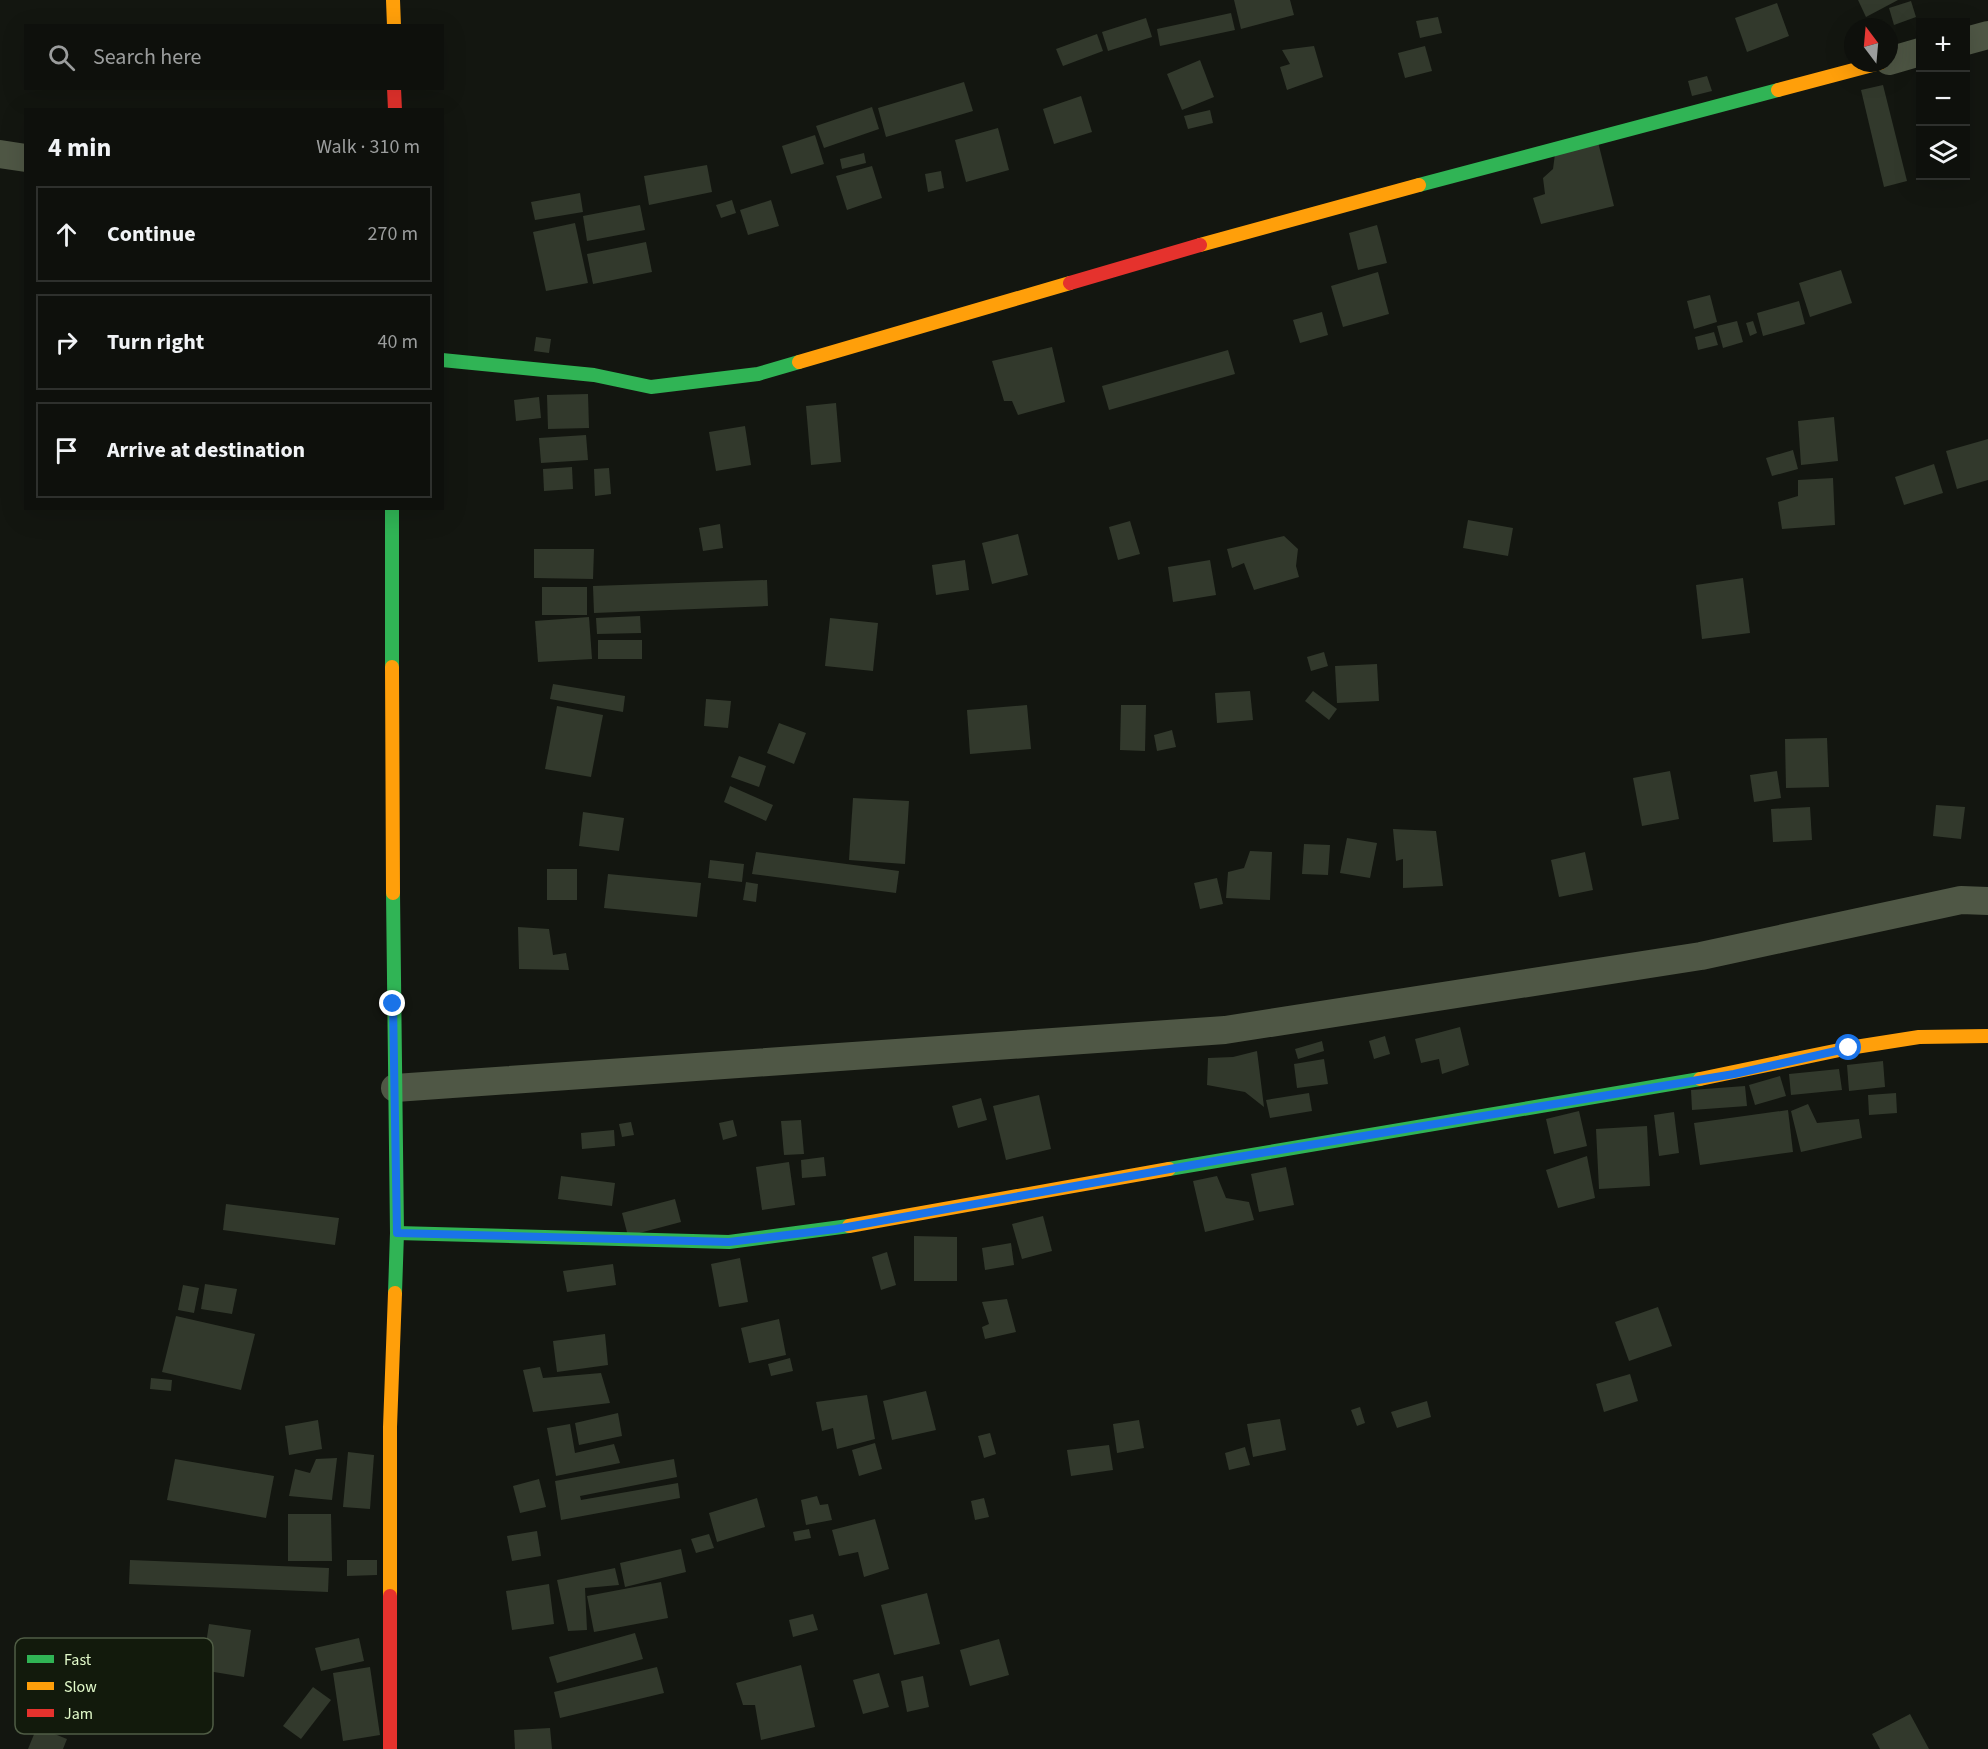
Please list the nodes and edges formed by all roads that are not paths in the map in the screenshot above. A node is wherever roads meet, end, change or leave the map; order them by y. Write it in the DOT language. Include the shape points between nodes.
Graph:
graph roads {
  1 [pos="393,0"];
  2 [pos="394,24"];
  3 [pos="1988,35"];
  4 [pos="1970,40"];
  5 [pos="1916,53"];
  6 [pos="1898,58"];
  7 [pos="1846,72"];
  8 [pos="394,90"];
  9 [pos="395,108"];
  10 [pos="0,154"];
  11 [pos="24,158"];
  12 [pos="444,360"];
  13 [pos="392,510"];
  14 [pos="1988,901"];
  15 [pos="1988,1036"];
  16 [pos="394,1088"];
  17 [pos="397,1233"];
  18 [pos="390,1749"];
  1 -- 2 [label="street"];
  3 -- 4 [label="street"];
  5 -- 6 [label="street"];
  7 -- 12 [label="street" via="1175,252 758,374 651,387 594,375"];
  8 -- 9 [label="street"];
  10 -- 11 [label="street"];
  13 -- 16 [label="street"];
  14 -- 16 [label="street" via="1961,900 1701,956 1225,1030"];
  15 -- 17 [label="street" via="1919,1037 1849,1048 1734,1074 812,1232 729,1242"];
  16 -- 17 [label="street"];
  17 -- 18 [label="street" via="390,1427"];
}
